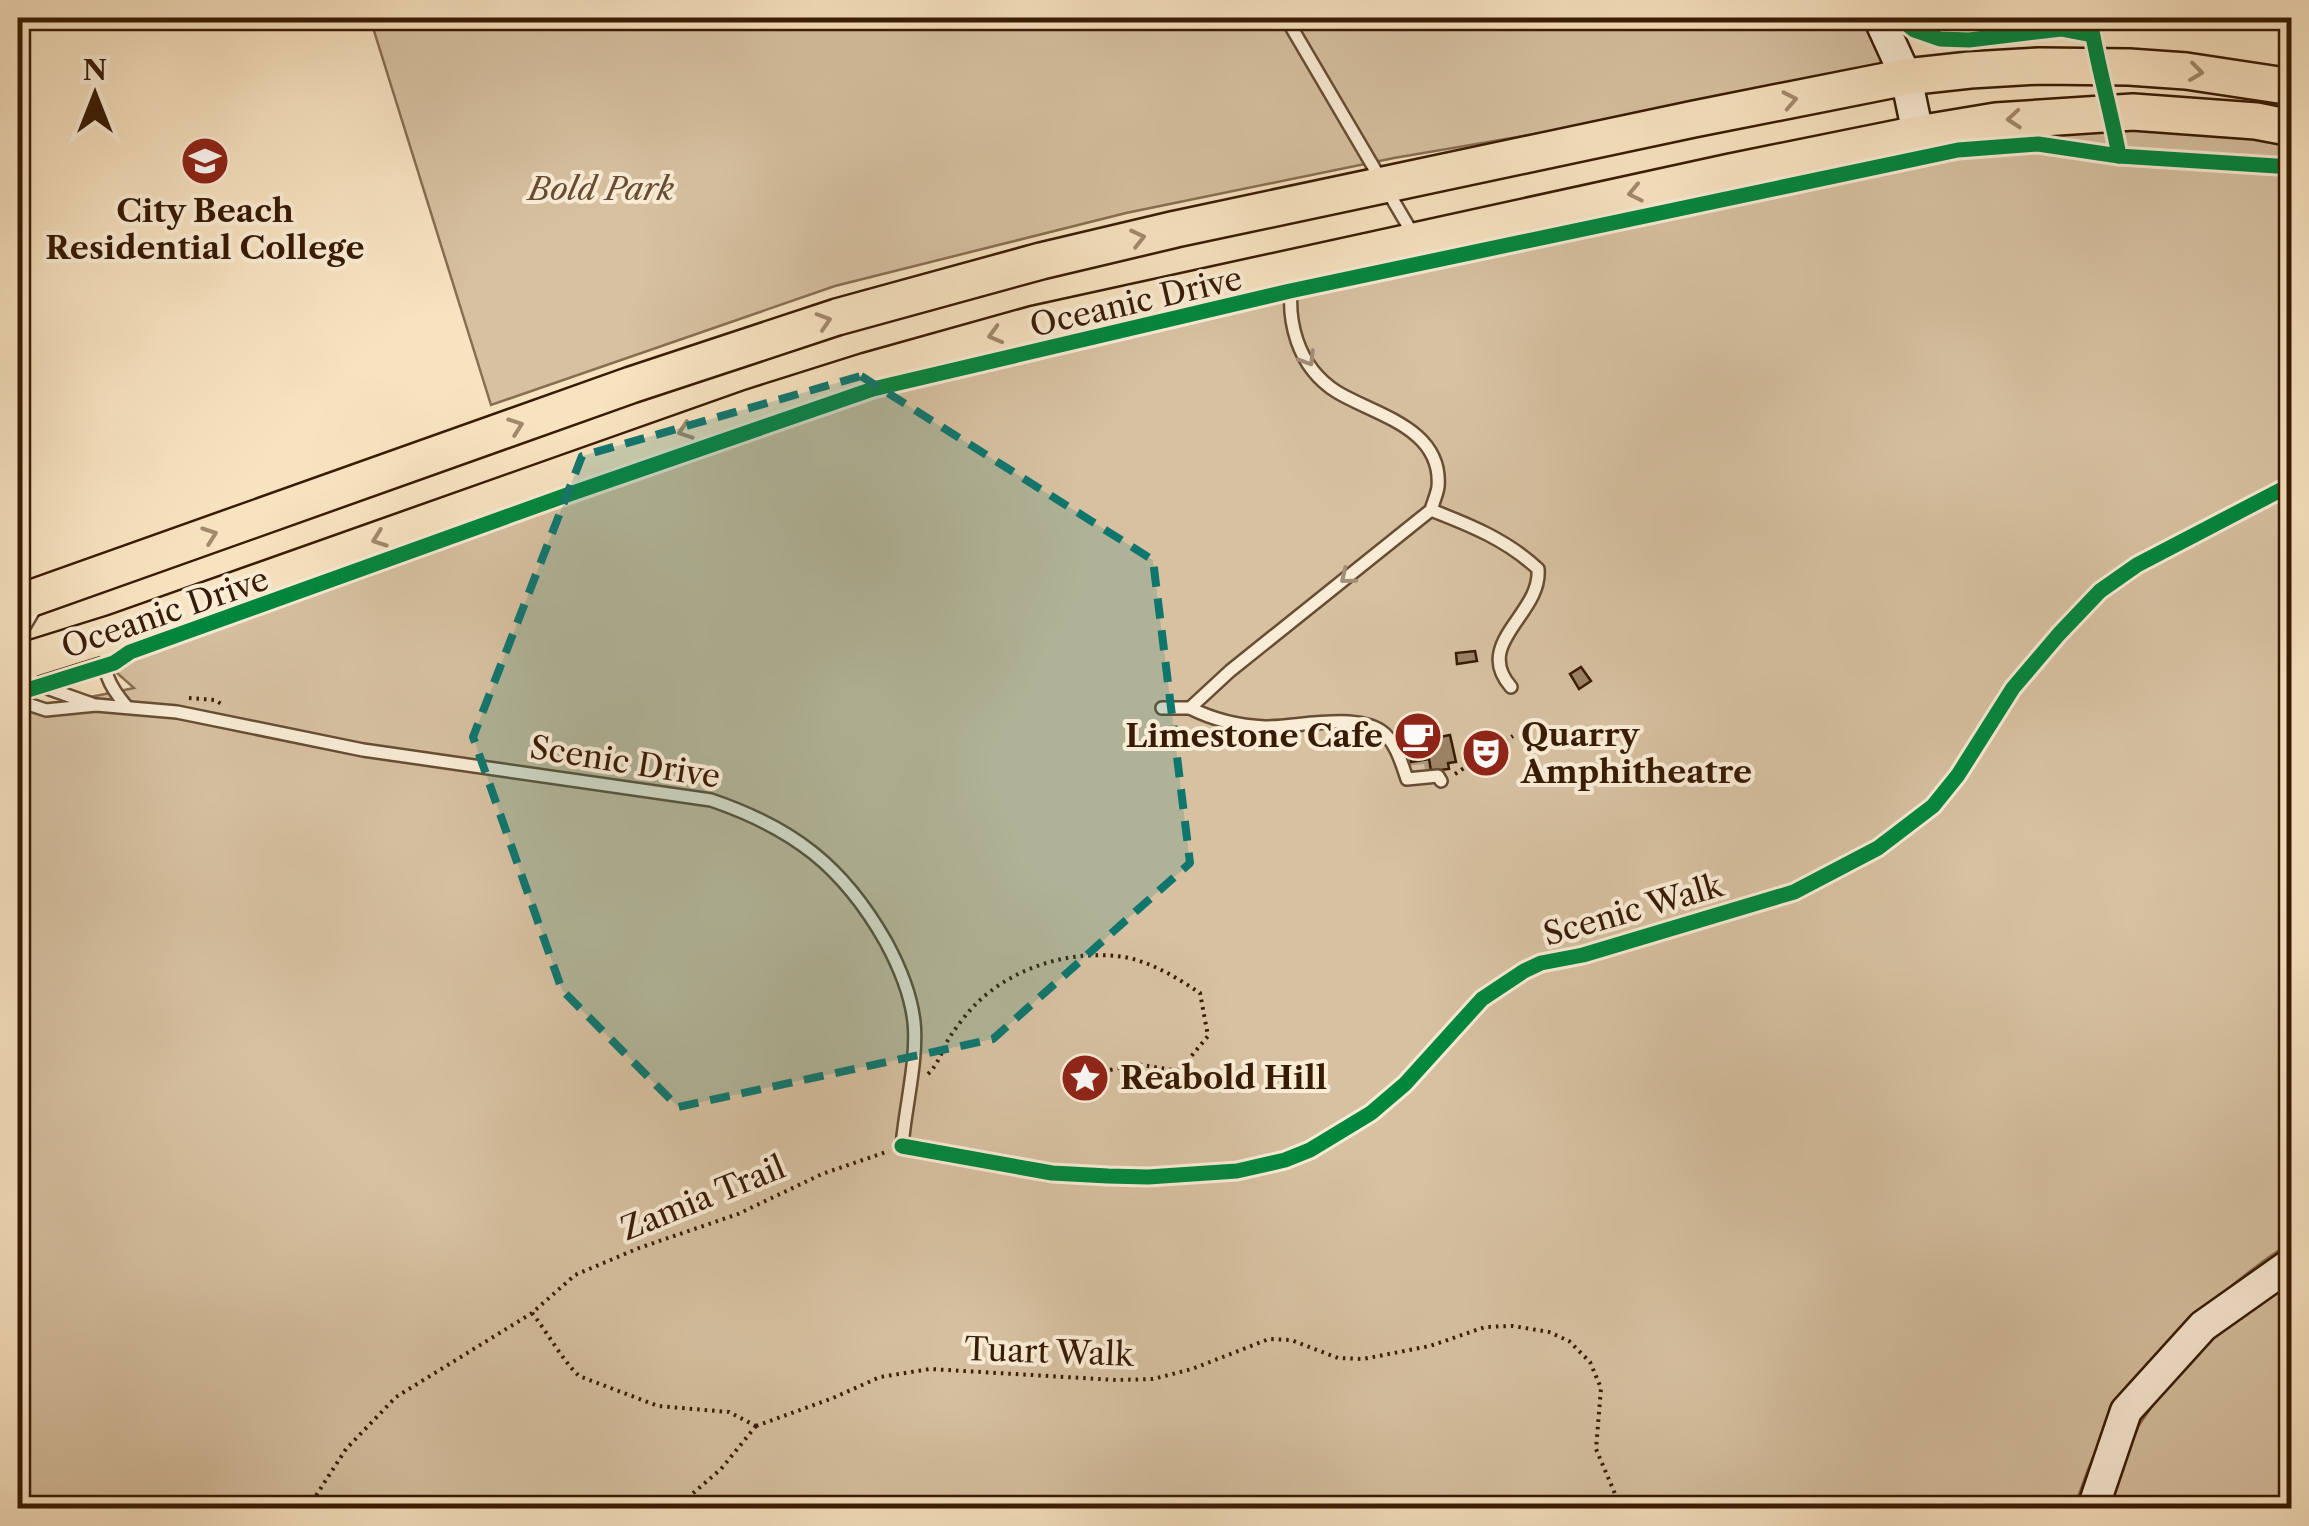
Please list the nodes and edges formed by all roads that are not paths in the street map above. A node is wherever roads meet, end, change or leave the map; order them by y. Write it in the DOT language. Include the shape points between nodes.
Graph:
graph roads {
  1 [pos="1286,18"];
  2 [pos="1879,18"];
  3 [pos="1906,77"];
  4 [pos="2292,88"];
  5 [pos="2292,128"];
  6 [pos="1918,134"];
  7 [pos="1384,184"];
  8 [pos="1416,240"];
  9 [pos="1295,266"];
  10 [pos="1431,510"];
  11 [pos="31,599"];
  12 [pos="114,634"];
  13 [pos="18,637"];
  14 [pos="18,665"];
  15 [pos="1511,687"];
  16 [pos="18,694"];
  17 [pos="96,706"];
  18 [pos="127,707"];
  19 [pos="1162,708"];
  20 [pos="1190,708"];
  21 [pos="1441,780"];
  22 [pos="902,1146"];
  23 [pos="2292,1263"];
  24 [pos="2292,1494"];
  25 [pos="2094,1508"];
  26 [pos="2282,1508"];
  1 -- 7 [label="lane"];
  2 -- 3 [label="street"];
  3 -- 4 [label="main road, Oceanic Drive, one-way" via="2039,66 2096,51"];
  3 -- 6 [label="street"];
  7 -- 3 [label="main road, Oceanic Drive, one-way"];
  5 -- 6 [label="main road, Oceanic Drive, one-way" via="2112,112"];
  6 -- 8 [label="main road, Oceanic Drive, one-way"];
  7 -- 8 [label="lane"];
  11 -- 7 [label="main road, Oceanic Drive, one-way" via="837,317 1041,261"];
  8 -- 9 [label="main road, Oceanic Drive"];
  9 -- 10 [label="lane, one-way" via="1292,320 1310,367 1336,391 1408,428 1425,444 1438,488"];
  9 -- 12 [label="main road, Oceanic Drive, one-way" via="1035,324 867,371"];
  10 -- 15 [label="lane" via="1489,534 1538,569 1535,595 1502,646 1498,664"];
  10 -- 20 [label="lane, one-way"];
  11 -- 13 [label="lane"];
  12 -- 14 [label="main road, Oceanic Drive"];
  12 -- 18 [label="lane" via="106,650 108,683"];
  14 -- 17 [label="lane, Scenic Drive" via="41,686"];
  16 -- 17 [label="lane, Scenic Drive" via="46,710"];
  17 -- 18 [label="lane, Scenic Drive"];
  18 -- 22 [label="lane, Scenic Drive" via="363,750 711,800 789,834 845,882 874,921 906,988 914,1054"];
  19 -- 20 [label="lane"];
  20 -- 21 [label="lane" via="1250,726 1358,724 1382,732 1407,779"];
  23 -- 25 [label="street" via="2203,1326 2126,1411"];
  24 -- 26 [label="lane"];
}
